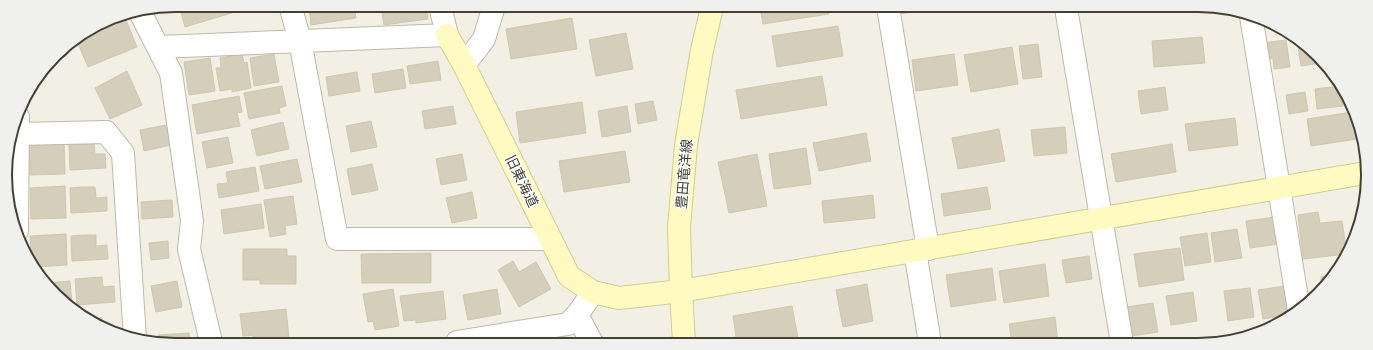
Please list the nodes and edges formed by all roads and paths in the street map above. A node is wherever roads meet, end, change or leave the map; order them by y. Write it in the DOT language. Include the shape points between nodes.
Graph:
graph roads {
  1 [pos="292,12"];
  2 [pos="441,12"];
  3 [pos="492,12"];
  4 [pos="711,12"];
  5 [pos="889,12"];
  6 [pos="1067,12"];
  7 [pos="142,15"];
  8 [pos="1252,22"];
  9 [pos="447,35"];
  10 [pos="300,41"];
  11 [pos="159,48"];
  12 [pos="464,64"];
  13 [pos="20,125"];
  14 [pos="18,134"];
  15 [pos="1361,175"];
  16 [pos="1278,188"];
  17 [pos="16,212"];
  18 [pos="1102,219"];
  19 [pos="550,239"];
  20 [pos="922,250"];
  21 [pos="681,291"];
  22 [pos="593,292"];
  23 [pos="1297,304"];
  24 [pos="577,315"];
  25 [pos="135,332"];
  26 [pos="209,338"];
  27 [pos="482,338"];
  28 [pos="590,338"];
  29 [pos="684,338"];
  30 [pos="930,338"];
  31 [pos="1121,338"];
  1 -- 10 [label="street"];
  2 -- 9 [label="street, 旧東海道"];
  3 -- 12 [label="street" via="484,39"];
  4 -- 21 [label="street, 豊田竜洋線" via="686,145 679,227"];
  5 -- 20 [label="street"];
  6 -- 18 [label="street"];
  7 -- 11 [label="street"];
  8 -- 16 [label="street"];
  9 -- 10 [label="street"];
  9 -- 12 [label="street, 旧東海道"];
  10 -- 11 [label="street"];
  10 -- 19 [label="street" via="337,239"];
  11 -- 26 [label="street" via="172,73 192,221 189,249"];
  12 -- 19 [label="street, 旧東海道"];
  13 -- 25 [label="street" via="106,132 123,152"];
  14 -- 17 [label="street"];
  15 -- 16 [label="street"];
  16 -- 18 [label="street"];
  16 -- 23 [label="street"];
  18 -- 20 [label="street"];
  18 -- 31 [label="street"];
  19 -- 22 [label="street, 旧東海道" via="569,276"];
  20 -- 21 [label="street"];
  20 -- 30 [label="street"];
  21 -- 22 [label="street" via="619,298"];
  21 -- 29 [label="street, 豊田竜洋線"];
  22 -- 24 [label="street"];
  24 -- 27 [label="street" via="568,324"];
  24 -- 28 [label="street"];
}
